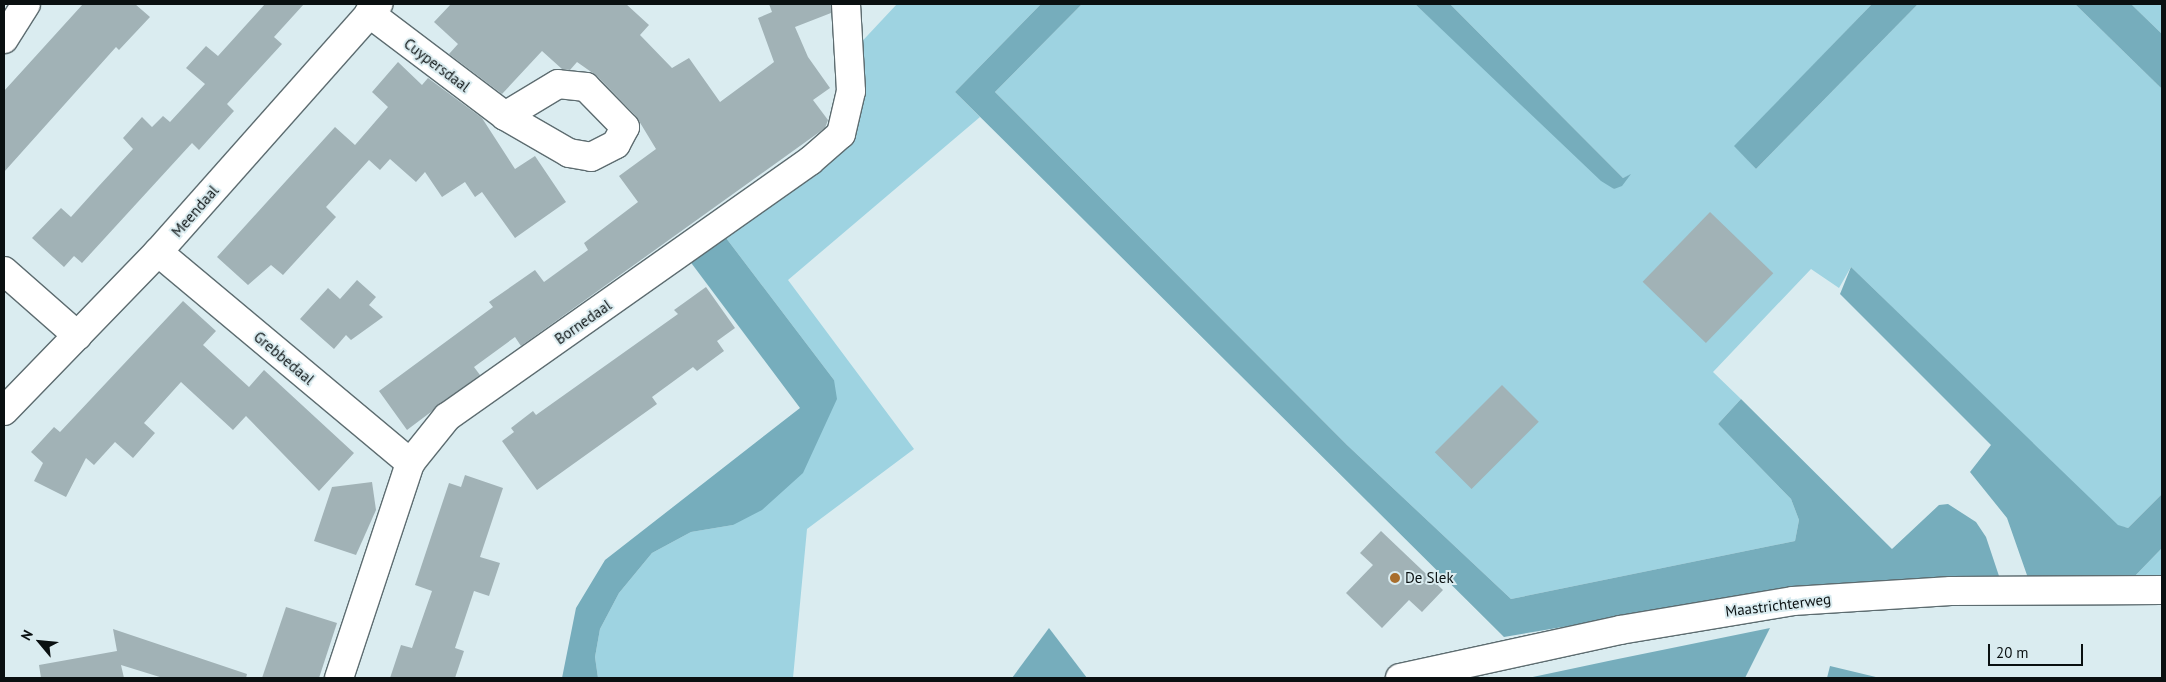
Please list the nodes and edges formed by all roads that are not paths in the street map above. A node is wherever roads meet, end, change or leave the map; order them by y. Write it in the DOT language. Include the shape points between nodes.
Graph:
graph roads {
  1 [pos="26,4"];
  2 [pos="846,4"];
  3 [pos="374,8"];
  4 [pos="4,39"];
  5 [pos="505,116"];
  6 [pos="158,252"];
  7 [pos="4,271"];
  8 [pos="78,336"];
  9 [pos="4,411"];
  10 [pos="410,463"];
  11 [pos="2162,590"];
  12 [pos="339,678"];
  13 [pos="1400,678"];
  1 -- 4 [label="street"];
  2 -- 10 [label="street, Bornedaal" via="851,91 841,134 810,161 447,417"];
  3 -- 5 [label="street, Cuypersdaal"];
  3 -- 6 [label="street, Meendaal"];
  6 -- 8 [label="street, Meendaal"];
  6 -- 10 [label="street, Grebbedaal"];
  7 -- 8 [label="street"];
  8 -- 9 [label="street, Meendaal"];
  10 -- 12 [label="street, Bornedaal"];
  11 -- 13 [label="street, Maastrichterweg" via="1951,591 1793,601 1620,630"];
}
